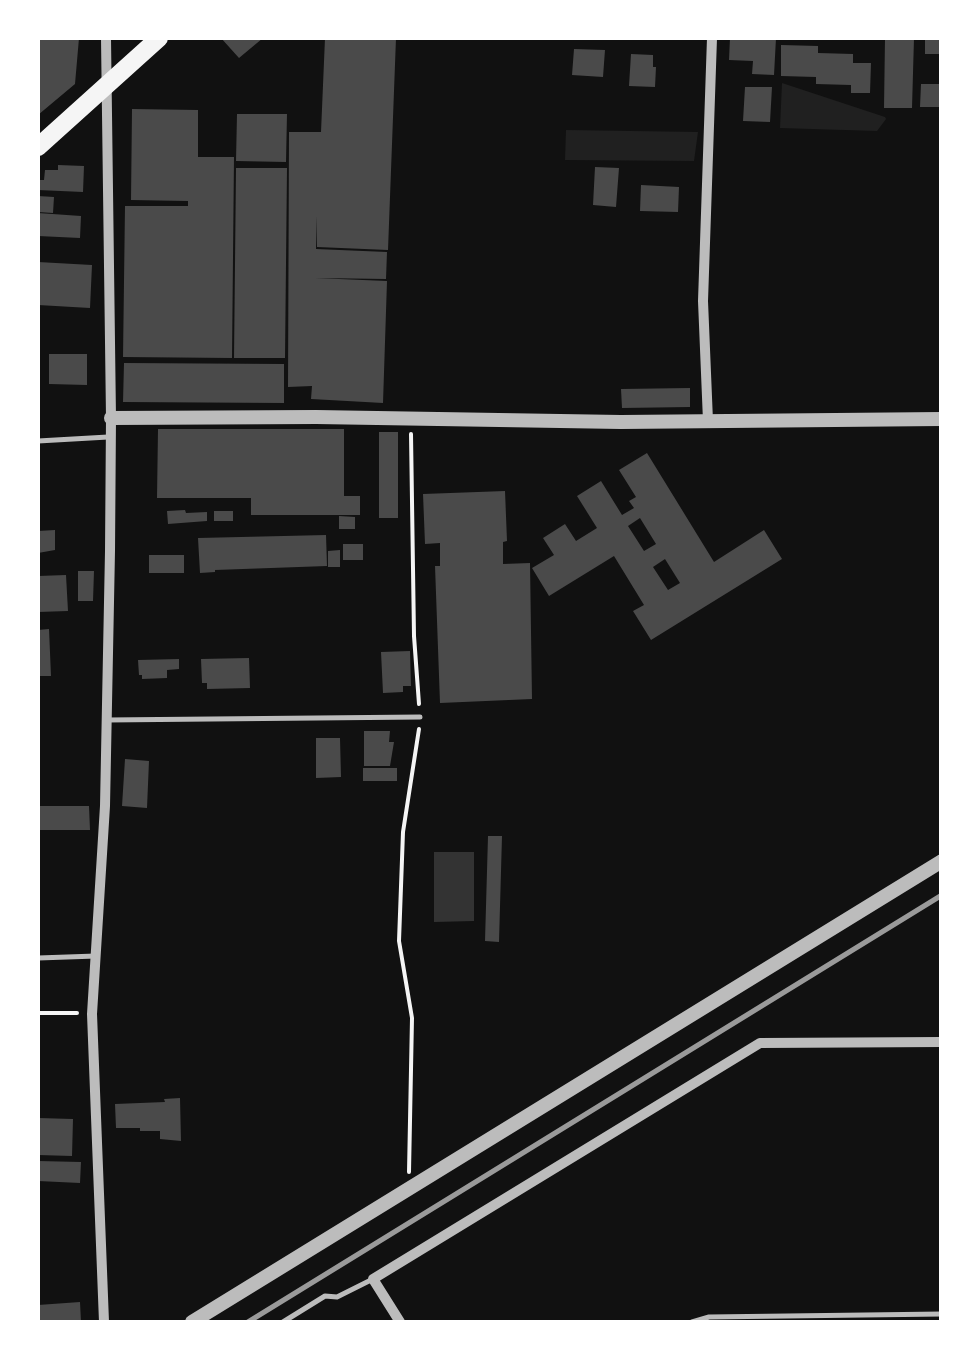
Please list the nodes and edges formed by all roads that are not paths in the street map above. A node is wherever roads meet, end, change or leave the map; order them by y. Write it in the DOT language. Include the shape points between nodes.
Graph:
graph roads {
  1 [pos="106,38"];
  2 [pos="160,38"];
  3 [pos="712,38"];
  4 [pos="108,84"];
  5 [pos="38,147"];
  6 [pos="111,418"];
  7 [pos="942,418"];
  8 [pos="708,421"];
  9 [pos="111,437"];
  10 [pos="38,441"];
  11 [pos="420,717"];
  12 [pos="107,720"];
  13 [pos="942,861"];
  14 [pos="96,956"];
  15 [pos="38,958"];
  16 [pos="942,1042"];
  17 [pos="373,1279"];
  18 [pos="942,1314"];
  19 [pos="104,1322"];
  20 [pos="192,1322"];
  21 [pos="283,1322"];
  22 [pos="400,1322"];
  23 [pos="692,1322"];
  1 -- 4 [label="street"];
  2 -- 4 [label="highway"];
  3 -- 8 [label="street" via="703,300"];
  4 -- 5 [label="highway"];
  4 -- 6 [label="street"];
  6 -- 8 [label="street"];
  6 -- 9 [label="street"];
  7 -- 8 [label="street"];
  9 -- 10 [label="lane"];
  9 -- 12 [label="street"];
  11 -- 12 [label="lane"];
  12 -- 14 [label="street"];
  13 -- 20 [label="street"];
  14 -- 15 [label="lane"];
  14 -- 19 [label="street" via="92,1014"];
  16 -- 17 [label="street" via="760,1043"];
  17 -- 21 [label="lane"];
  17 -- 22 [label="street"];
  18 -- 23 [label="lane"];
}
